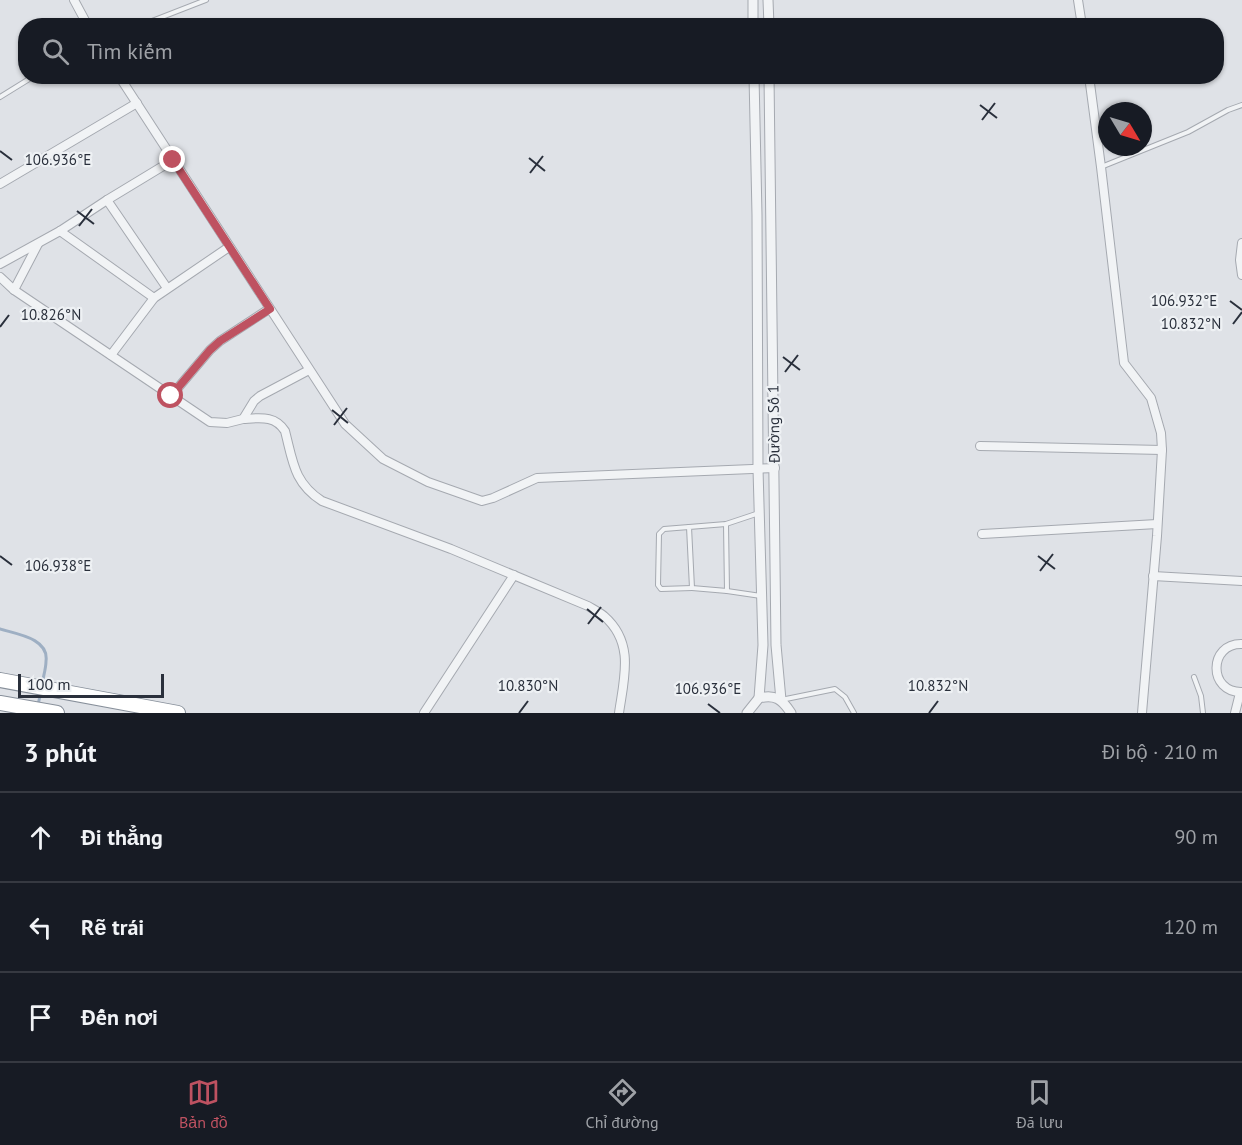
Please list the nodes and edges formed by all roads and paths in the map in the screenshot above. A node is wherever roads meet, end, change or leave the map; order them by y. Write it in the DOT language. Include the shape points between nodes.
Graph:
graph roads {
  1 [pos="74,0"];
  2 [pos="206,0"];
  3 [pos="753,0"];
  4 [pos="768,0"];
  5 [pos="1078,0"];
  6 [pos="84,18"];
  7 [pos="160,18"];
  8 [pos="753,18"];
  9 [pos="768,18"];
  10 [pos="1081,18"];
  11 [pos="21,84"];
  12 [pos="124,84"];
  13 [pos="754,84"];
  14 [pos="769,84"];
  15 [pos="1090,84"];
  16 [pos="0,97"];
  17 [pos="136,103"];
  18 [pos="1242,105"];
  19 [pos="173,160"];
  20 [pos="1101,167"];
  21 [pos="0,184"];
  22 [pos="107,200"];
  23 [pos="60,231"];
  24 [pos="39,243"];
  25 [pos="1242,243"];
  26 [pos="229,248"];
  27 [pos="0,264"];
  28 [pos="1242,275"];
  29 [pos="0,277"];
  30 [pos="167,288"];
  31 [pos="14,290"];
  32 [pos="154,298"];
  33 [pos="270,309"];
  34 [pos="111,355"];
  35 [pos="309,370"];
  36 [pos="171,396"];
  37 [pos="243,419"];
  38 [pos="980,446"];
  39 [pos="1162,450"];
  40 [pos="775,468"];
  41 [pos="758,469"];
  42 [pos="759,513"];
  43 [pos="726,524"];
  44 [pos="1157,524"];
  45 [pos="689,527"];
  46 [pos="982,534"];
  47 [pos="514,575"];
  48 [pos="1153,576"];
  49 [pos="1242,581"];
  50 [pos="692,588"];
  51 [pos="727,591"];
  52 [pos="761,596"];
  53 [pos="1242,644"];
  54 [pos="1194,677"];
  55 [pos="0,680"];
  56 [pos="1241,692"];
  57 [pos="759,698"];
  58 [pos="781,700"];
  59 [pos="0,703"];
  60 [pos="57,713"];
  61 [pos="178,713"];
  62 [pos="424,713"];
  63 [pos="618,713"];
  64 [pos="747,713"];
  65 [pos="791,713"];
  66 [pos="854,713"];
  67 [pos="1142,713"];
  68 [pos="1203,713"];
  69 [pos="1235,713"];
  1 -- 6 [label="street"];
  2 -- 7 [label="lane"];
  3 -- 8 [label="street"];
  4 -- 9 [label="street"];
  5 -- 10 [label="street"];
  11 -- 16 [label="lane"];
  12 -- 17 [label="street"];
  13 -- 41 [label="street, Đường Số 1"];
  14 -- 40 [label="street, Đường Số 1"];
  15 -- 20 [label="street"];
  17 -- 19 [label="street"];
  17 -- 21 [label="street"];
  18 -- 20 [label="lane"];
  19 -- 22 [label="street"];
  19 -- 26 [label="street"];
  20 -- 39 [label="street" via="1124,363 1151,398"];
  22 -- 23 [label="street"];
  22 -- 30 [label="street"];
  23 -- 24 [label="street"];
  23 -- 32 [label="street"];
  24 -- 27 [label="street"];
  24 -- 31 [label="street"];
  25 -- 28 [label="street"];
  26 -- 30 [label="street"];
  26 -- 33 [label="street"];
  29 -- 31 [label="street"];
  30 -- 32 [label="street"];
  31 -- 34 [label="street"];
  32 -- 34 [label="street"];
  33 -- 35 [label="street"];
  33 -- 36 [label="street" via="220,341"];
  34 -- 36 [label="street"];
  35 -- 37 [label="street" via="260,396"];
  35 -- 41 [label="street" via="345,424 384,459 428,482 482,501 537,478"];
  36 -- 37 [label="street" via="210,422"];
  37 -- 47 [label="street" via="268,418 281,425 299,479 322,501"];
  38 -- 39 [label="street"];
  39 -- 44 [label="street"];
  40 -- 41 [label="street"];
  40 -- 58 [label="street, Đường Số 1" via="776,645"];
  41 -- 42 [label="street, Đường Số 1"];
  42 -- 43 [label="lane"];
  42 -- 52 [label="street, Đường Số 1"];
  43 -- 45 [label="lane"];
  43 -- 51 [label="lane"];
  44 -- 46 [label="street"];
  44 -- 48 [label="street"];
  45 -- 50 [label="lane"];
  45 -- 50 [label="lane" via="664,529 659,534 658,585 661,589"];
  47 -- 62 [label="street"];
  47 -- 63 [label="street" via="588,606 616,630 626,664"];
  48 -- 49 [label="street"];
  48 -- 67 [label="street"];
  50 -- 51 [label="lane"];
  51 -- 52 [label="lane"];
  52 -- 57 [label="street, Đường Số 1"];
  53 -- 56 [label="street" via="1224,649 1216,664 1222,684"];
  54 -- 68 [label="lane"];
  55 -- 61 [label="highway"];
  56 -- 69 [label="street"];
  57 -- 58 [label="street"];
  57 -- 64 [label="street"];
  58 -- 65 [label="street"];
  58 -- 66 [label="lane" via="835,689"];
  59 -- 60 [label="highway"];
}
